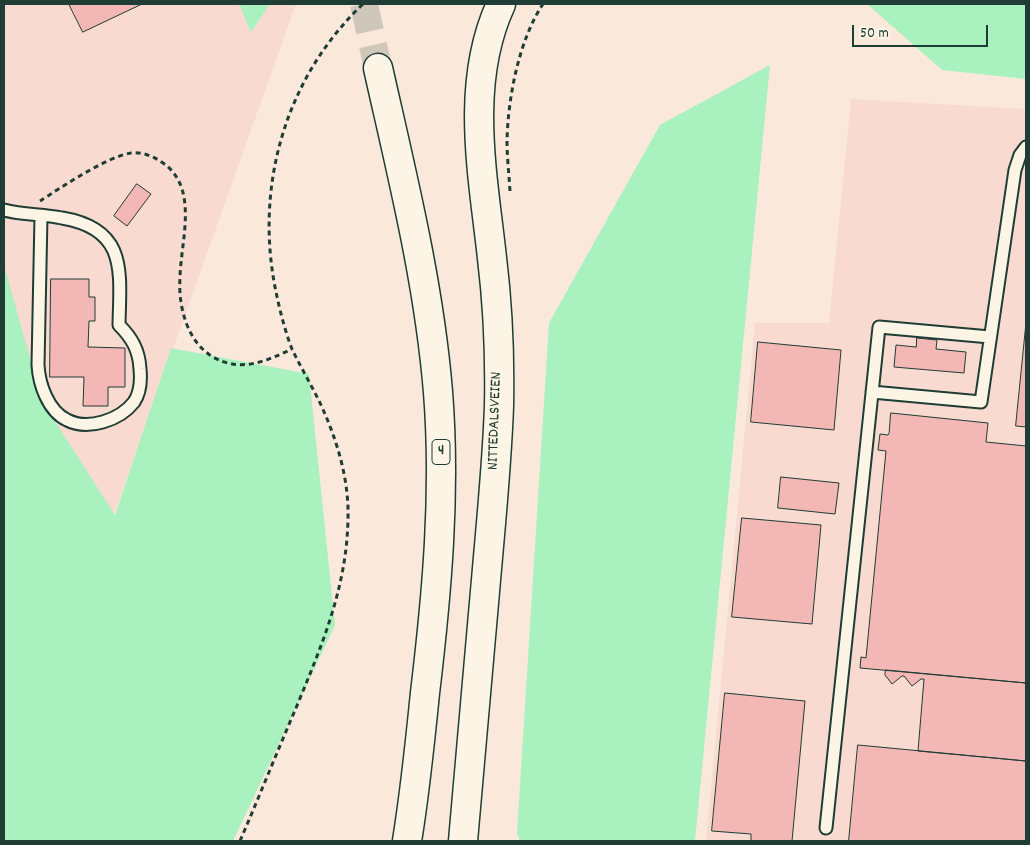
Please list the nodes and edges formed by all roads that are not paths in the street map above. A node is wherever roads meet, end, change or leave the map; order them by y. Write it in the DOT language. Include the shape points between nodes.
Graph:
graph roads {
  1 [pos="501,4"];
  2 [pos="378,68"];
  3 [pos="1026,147"];
  4 [pos="4,210"];
  5 [pos="41,216"];
  6 [pos="990,337"];
  7 [pos="872,392"];
  8 [pos="826,828"];
  9 [pos="407,841"];
  10 [pos="463,841"];
  1 -- 10 [label="main road, NITTEDALSVEIEN" via="490,32 480,96 480,152 498,326 499,408"];
  2 -- 9 [label="main road, 4" via="412,219 429,313 440,432 440,522 432,633"];
  3 -- 6 [label="lane" via="1015,170"];
  4 -- 5 [label="lane"];
  5 -- 5 [label="lane" via="61,218 91,228 111,244 117,257 120,268 119,325 136,348 140,376 134,402 105,421 78,424 63,418 47,398 40,381"];
  6 -- 7 [label="lane" via="981,402"];
  6 -- 7 [label="lane" via="879,327"];
  7 -- 8 [label="lane"];
}
